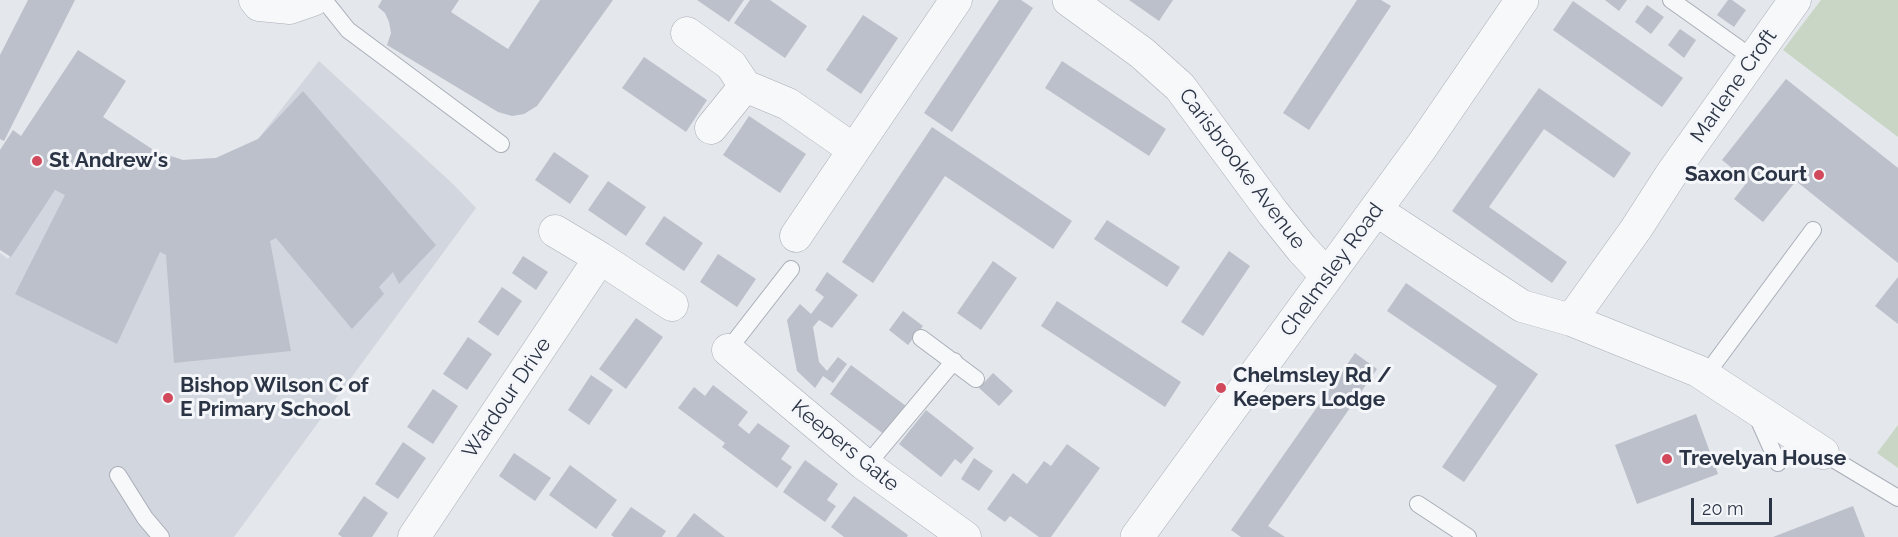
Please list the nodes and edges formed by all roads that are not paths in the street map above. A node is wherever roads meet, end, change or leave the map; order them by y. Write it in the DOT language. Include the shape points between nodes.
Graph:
graph roads {
  1 [pos="255,0"];
  2 [pos="324,0"];
  3 [pos="956,0"];
  4 [pos="1522,0"];
  5 [pos="1671,0"];
  6 [pos="1795,0"];
  7 [pos="1072,1"];
  8 [pos="301,4"];
  9 [pos="687,33"];
  10 [pos="1754,59"];
  11 [pos="745,86"];
  12 [pos="711,128"];
  13 [pos="501,144"];
  14 [pos="854,150"];
  15 [pos="1376,210"];
  16 [pos="1812,230"];
  17 [pos="555,231"];
  18 [pos="796,236"];
  19 [pos="600,258"];
  20 [pos="791,269"];
  21 [pos="1328,276"];
  22 [pos="672,305"];
  23 [pos="1571,320"];
  24 [pos="921,338"];
  25 [pos="728,350"];
  26 [pos="954,362"];
  27 [pos="1705,376"];
  28 [pos="976,379"];
  29 [pos="1753,408"];
  30 [pos="1823,453"];
  31 [pos="1778,463"];
  32 [pos="866,466"];
  33 [pos="118,476"];
  34 [pos="1898,498"];
  35 [pos="1418,504"];
  36 [pos="161,537"];
  37 [pos="414,537"];
  38 [pos="966,537"];
  39 [pos="1137,537"];
  40 [pos="1468,537"];
  1 -- 8 [label="street" via="259,5"];
  2 -- 13 [label="lane" via="348,30"];
  3 -- 14 [label="street"];
  4 -- 15 [label="street, Chelmsley Road"];
  5 -- 10 [label="lane"];
  6 -- 10 [label="street, Marlene Croft"];
  7 -- 21 [label="street, Carisbrooke Avenue" via="1180,87 1287,231"];
  9 -- 11 [label="street" via="731,65"];
  10 -- 23 [label="street, Marlene Croft"];
  11 -- 12 [label="street"];
  11 -- 14 [label="street" via="788,104"];
  14 -- 18 [label="street"];
  15 -- 21 [label="street, Chelmsley Road"];
  15 -- 23 [label="street" via="1522,306"];
  16 -- 27 [label="lane"];
  17 -- 19 [label="street"];
  19 -- 22 [label="street"];
  19 -- 37 [label="street, Wardour Drive"];
  20 -- 25 [label="lane"];
  21 -- 39 [label="street, Chelmsley Road"];
  23 -- 27 [label="street"];
  24 -- 26 [label="lane"];
  25 -- 32 [label="street, Keepers Gate"];
  26 -- 28 [label="lane"];
  26 -- 32 [label="lane"];
  27 -- 29 [label="street"];
  29 -- 30 [label="street"];
  29 -- 31 [label="lane"];
  30 -- 34 [label="lane"];
  32 -- 38 [label="street, Keepers Gate"];
  33 -- 36 [label="lane"];
  35 -- 40 [label="lane"];
}
